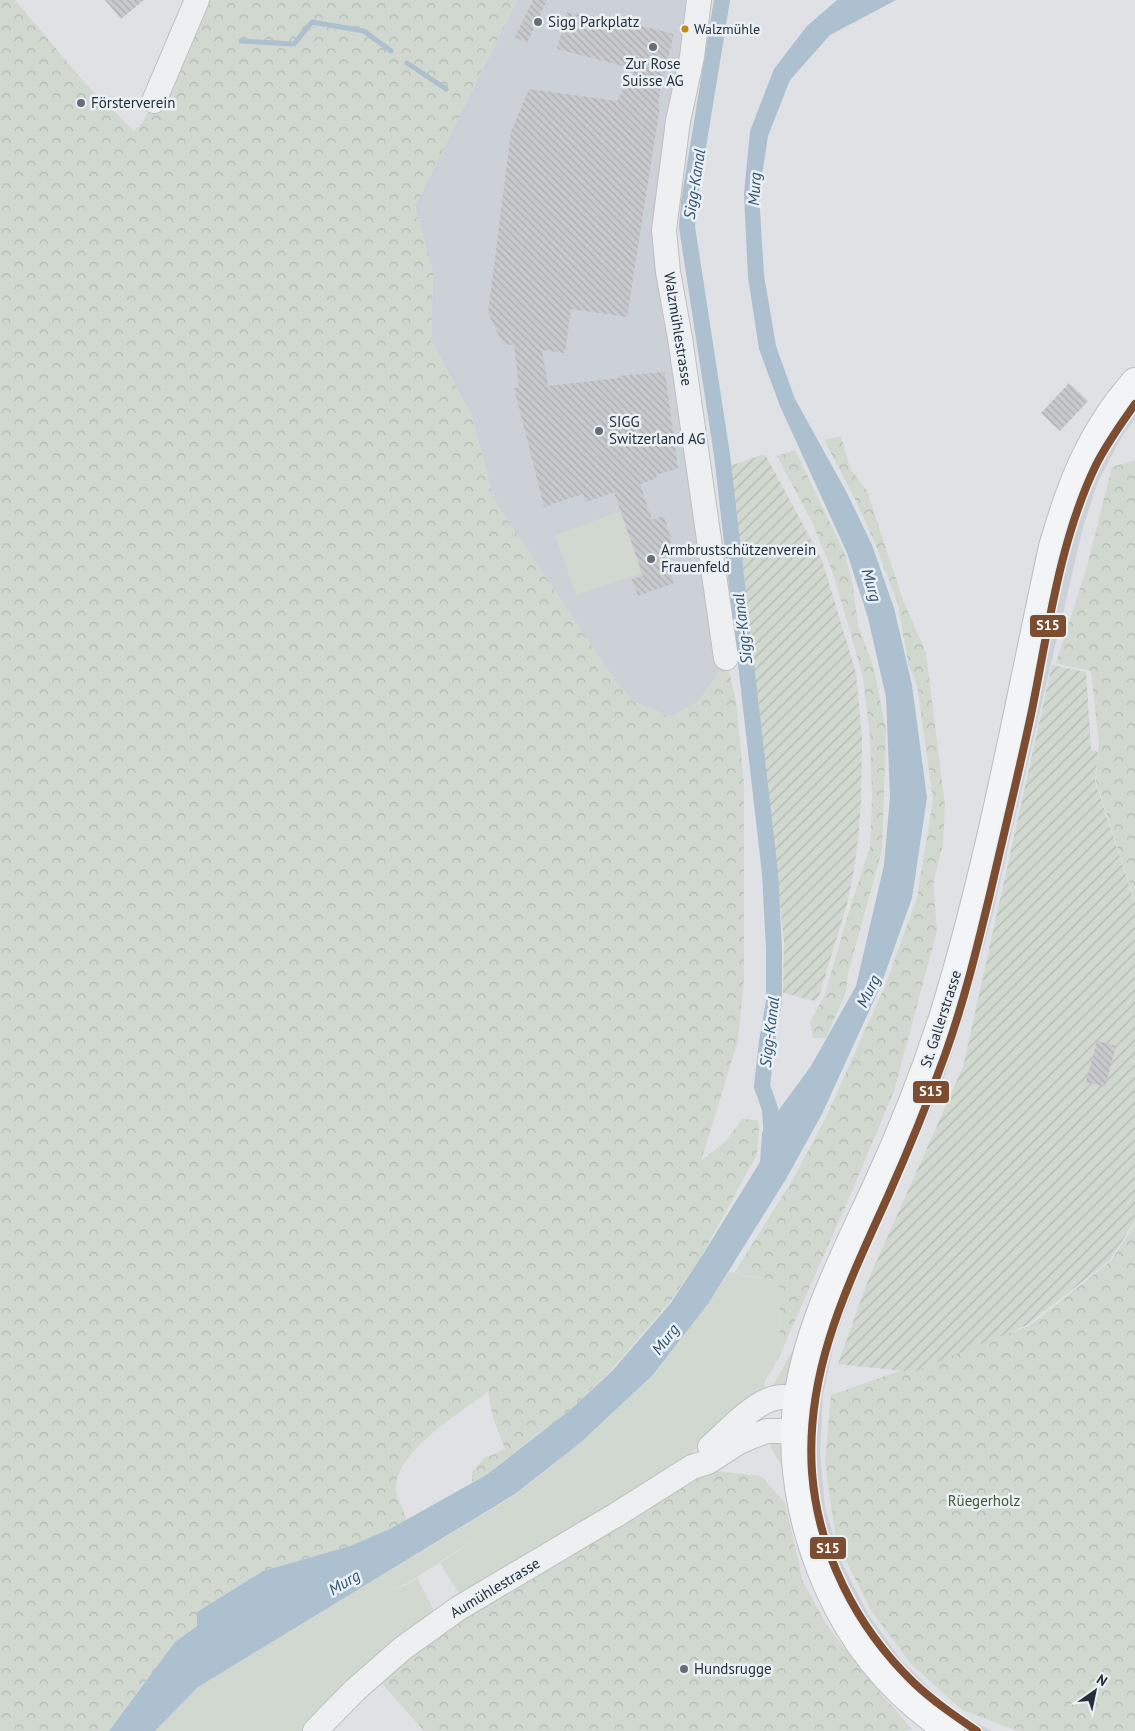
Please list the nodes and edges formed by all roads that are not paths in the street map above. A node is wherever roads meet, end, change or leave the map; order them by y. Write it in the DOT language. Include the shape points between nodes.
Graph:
graph roads {
  1 [pos="198,0"];
  2 [pos="700,0"];
  3 [pos="154,101"];
  4 [pos="1135,382"];
  5 [pos="726,658"];
  6 [pos="798,1398"];
  7 [pos="796,1431"];
  8 [pos="692,1467"];
  9 [pos="315,1731"];
  10 [pos="950,1731"];
  1 -- 3 [label="street"];
  2 -- 5 [label="street, Walzmühlestrasse" via="678,121 664,230"];
  4 -- 6 [label="main road, St. Gallerstrasse" via="1107,418 1071,489 1053,547 979,889 951,991 908,1115 826,1301"];
  6 -- 7 [label="main road, St. Gallerstrasse"];
  6 -- 8 [label="street, Aumühlestrasse" via="780,1397 759,1406 701,1455"];
  7 -- 8 [label="street, Aumühlestrasse" via="767,1431 752,1436 708,1462"];
  7 -- 10 [label="main road, St. Gallerstrasse" via="806,1524 834,1601 853,1633 890,1682 919,1709"];
  8 -- 9 [label="street, Aumühlestrasse" via="460,1608 403,1648"];
}
